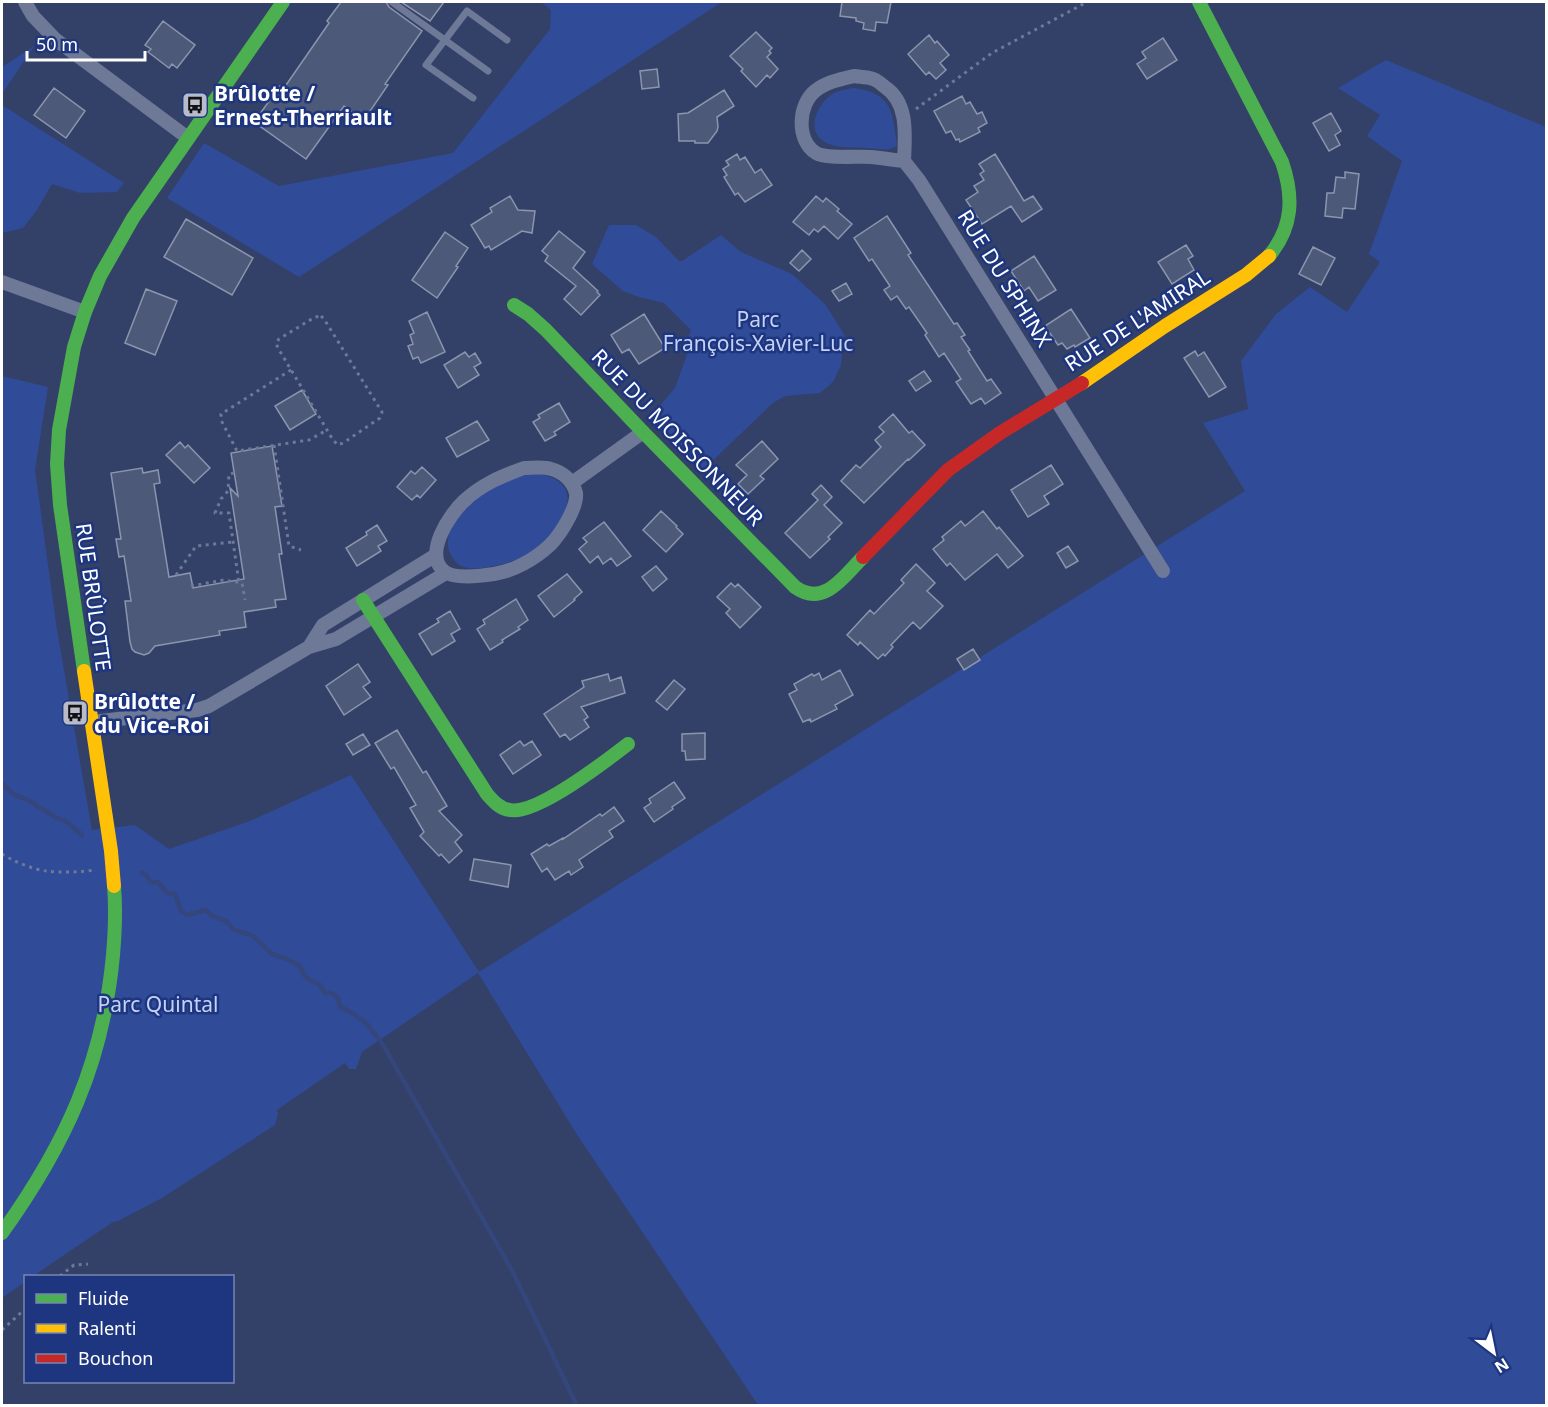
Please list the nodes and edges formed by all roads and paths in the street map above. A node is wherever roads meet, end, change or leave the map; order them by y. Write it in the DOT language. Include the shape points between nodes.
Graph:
graph roads {
  1 [pos="24,2"];
  2 [pos="283,2"];
  3 [pos="392,2"];
  4 [pos="1087,2"];
  5 [pos="1199,2"];
  6 [pos="445,40"];
  7 [pos="507,40"];
  8 [pos="488,72"];
  9 [pos="473,98"];
  10 [pos="903,118"];
  11 [pos="188,138"];
  12 [pos="904,161"];
  13 [pos="2,282"];
  14 [pos="514,306"];
  15 [pos="85,312"];
  16 [pos="291,370"];
  17 [pos="1055,398"];
  18 [pos="327,430"];
  19 [pos="643,432"];
  20 [pos="274,445"];
  21 [pos="234,473"];
  22 [pos="572,483"];
  23 [pos="233,542"];
  24 [pos="301,550"];
  25 [pos="436,555"];
  26 [pos="1163,571"];
  27 [pos="446,573"];
  28 [pos="176,575"];
  29 [pos="239,583"];
  30 [pos="191,585"];
  31 [pos="812,596"];
  32 [pos="245,600"];
  33 [pos="363,600"];
  34 [pos="374,616"];
  35 [pos="309,647"];
  36 [pos="92,722"];
  37 [pos="628,744"];
  38 [pos="2,854"];
  39 [pos="112,867"];
  40 [pos="2,1233"];
  41 [pos="88,1264"];
  42 [pos="61,1275"];
  43 [pos="24,1310"];
  44 [pos="2,1330"];
  1 -- 11 [label="street" via="55,39"];
  2 -- 11 [label="street, RUE BRÛLOTTE"];
  3 -- 6 [label="lane"];
  4 -- 10 [label="path" via="992,53"];
  5 -- 17 [label="street, RUE DE L'AMIRAL" via="1282,162 1290,191 1287,225 1280,241 1258,266"];
  6 -- 7 [label="lane" via="467,11"];
  6 -- 8 [label="lane"];
  6 -- 9 [label="lane" via="426,65"];
  10 -- 12 [label="street"];
  10 -- 12 [label="street" via="891,90 874,79 854,76 815,91 801,118 802,132 816,153"];
  11 -- 15 [label="street, RUE BRÛLOTTE" via="116,246"];
  12 -- 17 [label="street, RUE DU SPHINX"];
  13 -- 15 [label="street"];
  14 -- 19 [label="street, RUE DU MOISSONNEUR" via="546,330"];
  15 -- 36 [label="street, RUE BRÛLOTTE" via="66,388 57,464"];
  16 -- 18 [label="path"];
  16 -- 18 [label="path" via="276,343 321,316 382,412 380,418 338,445"];
  16 -- 20 [label="path" via="221,414 237,451"];
  17 -- 26 [label="street, RUE DU SPHINX"];
  17 -- 31 [label="street, RUE DE L'AMIRAL" via="965,456 834,586"];
  18 -- 20 [label="path" via="309,440"];
  19 -- 22 [label="street"];
  19 -- 31 [label="street, RUE DU MOISSONNEUR" via="795,587"];
  20 -- 24 [label="path" via="289,546"];
  21 -- 23 [label="path" via="229,474 228,491 214,513 229,513"];
  22 -- 25 [label="street" via="550,468 524,468 483,485 451,516 440,536"];
  22 -- 27 [label="street" via="574,505 562,531 537,556 499,573"];
  23 -- 28 [label="path" via="196,546"];
  23 -- 29 [label="path"];
  25 -- 27 [label="street"];
  25 -- 33 [label="street"];
  27 -- 34 [label="street"];
  29 -- 30 [label="path" via="224,580"];
  29 -- 32 [label="path"];
  33 -- 34 [label="street"];
  33 -- 35 [label="street" via="323,625"];
  34 -- 35 [label="street" via="336,639"];
  34 -- 37 [label="street" via="487,794 504,809 527,809 595,770"];
  35 -- 36 [label="street" via="209,706"];
  36 -- 39 [label="street, RUE BRÛLOTTE"];
  38 -- 39 [label="path" via="46,871 85,872"];
  39 -- 40 [label="street, RUE BRÛLOTTE" via="116,895 113,957 97,1048 59,1144 40,1180"];
  41 -- 42 [label="path" via="74,1265"];
  43 -- 44 [label="path"];
}
